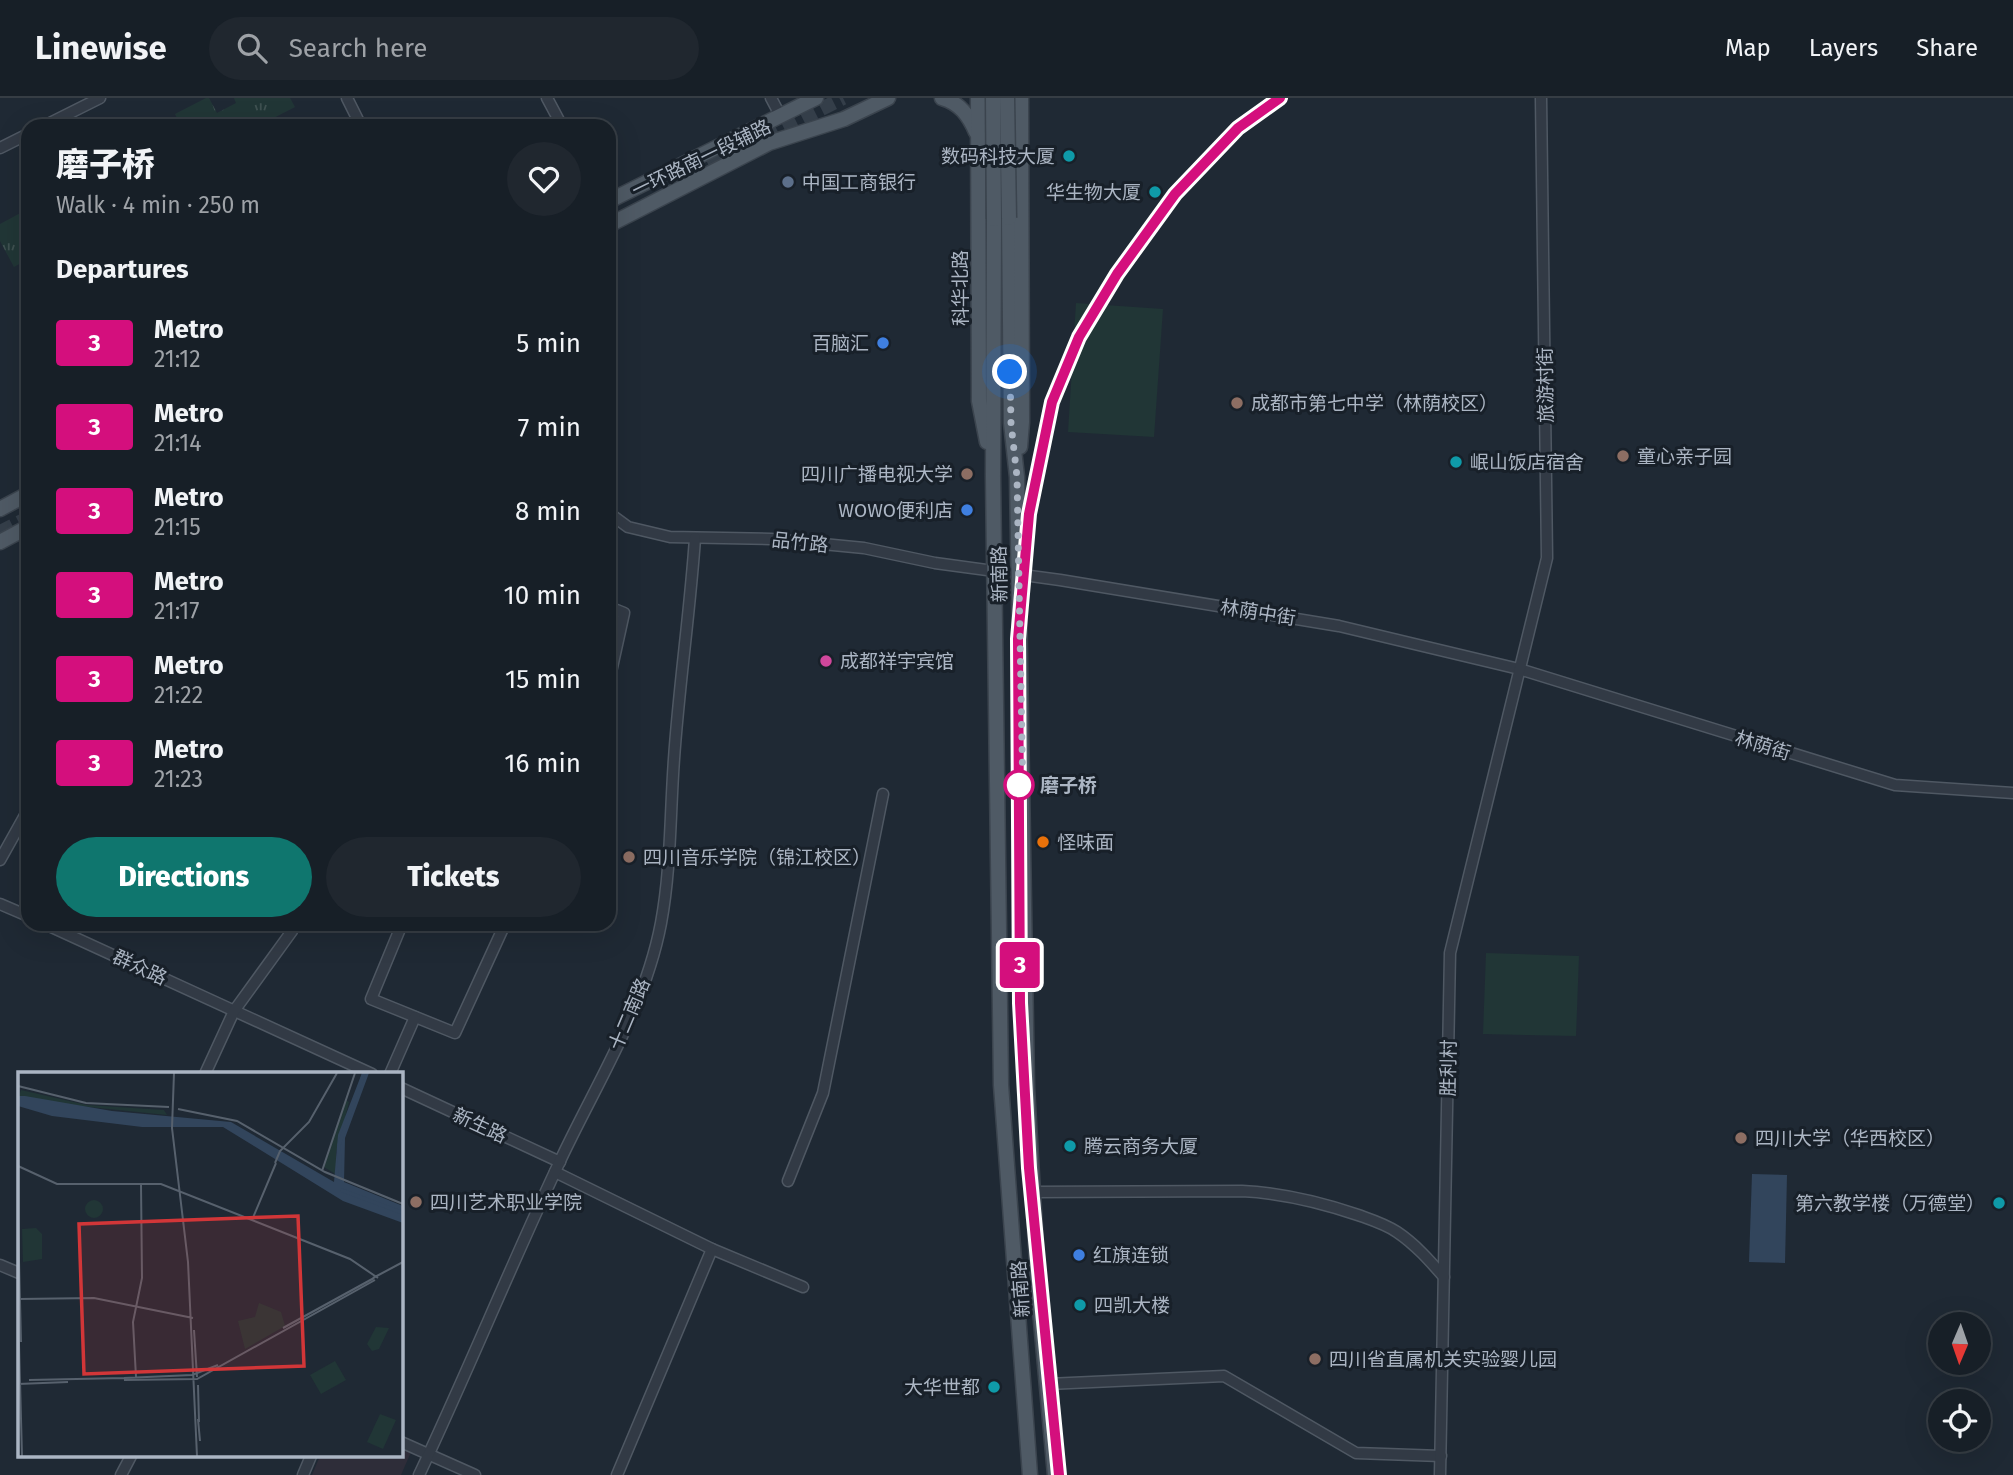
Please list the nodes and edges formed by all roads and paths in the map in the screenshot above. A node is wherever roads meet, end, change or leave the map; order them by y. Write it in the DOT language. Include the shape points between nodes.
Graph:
graph roads {
  1 [pos="100,98"];
  2 [pos="347,98"];
  3 [pos="547,98"];
  4 [pos="771,98"];
  5 [pos="816,98"];
  6 [pos="888,98"];
  7 [pos="942,98"];
  8 [pos="978,98"];
  9 [pos="993,98"];
  10 [pos="1007,98"];
  11 [pos="1021,98"];
  12 [pos="1027,98"];
  13 [pos="1541,98"];
  14 [pos="86,101"];
  15 [pos="1021,114"];
  16 [pos="780,115"];
  17 [pos="56,119"];
  18 [pos="358,119"];
  19 [pos="558,119"];
  20 [pos="21,138"];
  21 [pos="978,138"];
  22 [pos="0,148"];
  23 [pos="979,184"];
  24 [pos="1020,184"];
  25 [pos="616,197"];
  26 [pos="1002,218"];
  27 [pos="616,221"];
  28 [pos="993,477"];
  29 [pos="1017,477"];
  30 [pos="21,498"];
  31 [pos="0,509"];
  32 [pos="616,518"];
  33 [pos="21,531"];
  34 [pos="695,538"];
  35 [pos="0,542"];
  36 [pos="995,572"];
  37 [pos="1018,575"];
  38 [pos="616,610"];
  39 [pos="616,649"];
  40 [pos="1519,669"];
  41 [pos="2013,793"];
  42 [pos="883,794"];
  43 [pos="21,822"];
  44 [pos="0,860"];
  45 [pos="0,904"];
  46 [pos="21,913"];
  47 [pos="60,931"];
  48 [pos="292,931"];
  49 [pos="399,931"];
  50 [pos="502,931"];
  51 [pos="234,1011"];
  52 [pos="415,1017"];
  53 [pos="206,1072"];
  54 [pos="368,1072"];
  55 [pos="391,1072"];
  56 [pos="402,1088"];
  57 [pos="557,1167"];
  58 [pos="788,1181"];
  59 [pos="1033,1192"];
  60 [pos="712,1249"];
  61 [pos="0,1265"];
  62 [pos="18,1273"];
  63 [pos="1444,1277"];
  64 [pos="803,1287"];
  65 [pos="1048,1384"];
  66 [pos="402,1442"];
  67 [pos="429,1454"];
  68 [pos="1441,1456"];
  69 [pos="130,1458"];
  70 [pos="310,1458"];
  71 [pos="121,1475"];
  72 [pos="303,1475"];
  73 [pos="419,1475"];
  74 [pos="475,1475"];
  75 [pos="617,1475"];
  76 [pos="1030,1475"];
  77 [pos="1055,1475"];
  78 [pos="1440,1475"];
  1 -- 14 [label="street"];
  2 -- 18 [label="street"];
  3 -- 19 [label="street"];
  4 -- 16 [label="street"];
  5 -- 16 [label="main road, 一环路南一段辅路"];
  6 -- 27 [label="main road, 一环路南一段辅路" via="844,119 769,142"];
  7 -- 21 [label="main road" via="965,111"];
  8 -- 21 [label="main road, 科华北路"];
  9 -- 26 [label="main road, bridge"];
  10 -- 26 [label="main road, bridge"];
  11 -- 15 [label="main road"];
  12 -- 15 [label="main road"];
  13 -- 40 [label="street, 旅游村街" via="1547,558"];
  14 -- 17 [label="street"];
  15 -- 24 [label="main road"];
  16 -- 25 [label="main road, 一环路南一段辅路"];
  20 -- 22 [label="street"];
  21 -- 23 [label="main road, 科华北路"];
  23 -- 24 [label="main road" via="985,160 999,155 1015,160"];
  23 -- 28 [label="main road, 科华北路" via="979,401"];
  24 -- 29 [label="main road" via="1022,422"];
  26 -- 28 [label="main road, 新南路"];
  26 -- 29 [label="main road, 新南路"];
  28 -- 36 [label="main road, 新南路"];
  29 -- 37 [label="main road, 新南路"];
  30 -- 31 [label="main road"];
  32 -- 34 [label="street, 品竹路" via="638,530"];
  33 -- 35 [label="main road"];
  34 -- 36 [label="street, 品竹路" via="864,548"];
  34 -- 57 [label="street, 十二南路" via="661,923 645,982"];
  36 -- 37 [label="street, 林荫中街"];
  36 -- 76 [label="main road, 新南路" via="1001,1085"];
  37 -- 40 [label="street, 林荫中街" via="1339,626"];
  37 -- 59 [label="main road, 新南路"];
  38 -- 39 [label="street" via="624,613"];
  40 -- 41 [label="street, 林荫街" via="1895,785"];
  40 -- 63 [label="street, 胜利村" via="1450,953"];
  42 -- 58 [label="street" via="823,1093"];
  43 -- 44 [label="street"];
  45 -- 46 [label="street"];
  47 -- 51 [label="street, 群众路"];
  48 -- 51 [label="street"];
  49 -- 52 [label="street" via="371,999"];
  50 -- 52 [label="street" via="455,1033"];
  51 -- 53 [label="street"];
  51 -- 54 [label="street"];
  52 -- 55 [label="street"];
  56 -- 57 [label="street, 新生路"];
  57 -- 60 [label="street, 新生路"];
  57 -- 67 [label="street, 十二南路"];
  59 -- 63 [label="street" via="1242,1191 1321,1203 1383,1224"];
  59 -- 65 [label="main road, 新南路"];
  60 -- 64 [label="street, 新生路"];
  60 -- 75 [label="street"];
  61 -- 62 [label="street"];
  63 -- 68 [label="street, 胜利村"];
  65 -- 68 [label="street" via="1224,1376 1356,1453"];
  65 -- 77 [label="main road, 新南路"];
  66 -- 67 [label="street"];
  67 -- 73 [label="street, 十二南路"];
  67 -- 74 [label="street"];
  68 -- 78 [label="street, 胜利村"];
  69 -- 71 [label="street"];
  70 -- 72 [label="street"];
}
